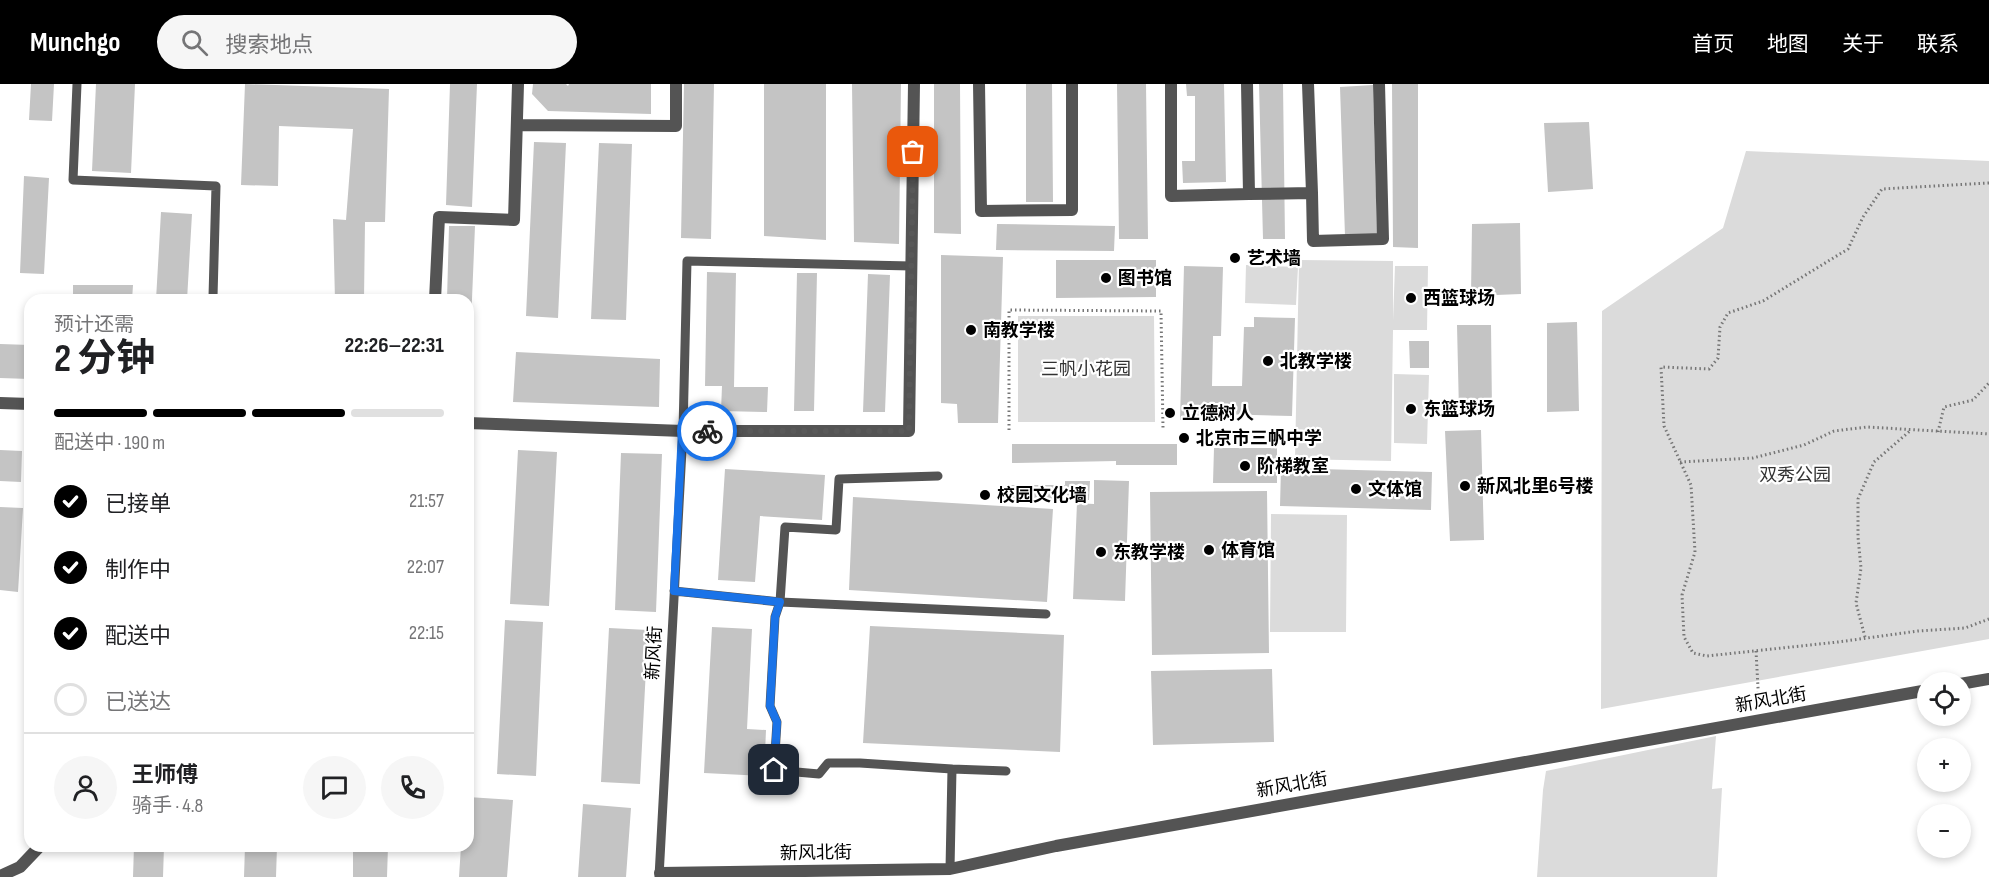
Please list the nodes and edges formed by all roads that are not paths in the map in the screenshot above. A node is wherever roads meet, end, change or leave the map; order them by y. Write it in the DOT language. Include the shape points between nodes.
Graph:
graph roads {
  1 [pos="77,84"];
  2 [pos="518,84"];
  3 [pos="676,84"];
  4 [pos="914,84"];
  5 [pos="979,84"];
  6 [pos="1072,84"];
  7 [pos="1172,84"];
  8 [pos="1247,84"];
  9 [pos="1308,84"];
  10 [pos="1379,84"];
  11 [pos="517,125"];
  12 [pos="1312,193"];
  13 [pos="1249,194"];
  14 [pos="912,266"];
  15 [pos="213,294"];
  16 [pos="435,294"];
  17 [pos="0,403"];
  18 [pos="24,404"];
  19 [pos="474,423"];
  20 [pos="682,431"];
  21 [pos="938,476"];
  22 [pos="674,591"];
  23 [pos="780,602"];
  24 [pos="1046,614"];
  25 [pos="1989,679"];
  26 [pos="1971,682"];
  27 [pos="1917,692"];
  28 [pos="952,768"];
  29 [pos="1006,771"];
  30 [pos="34,852"];
  31 [pos="950,869"];
  32 [pos="8,875"];
  33 [pos="660,875"];
  1 -- 15 [label="lane" via="73,180 216,186"];
  2 -- 11 [label="street"];
  3 -- 11 [label="street" via="676,126"];
  4 -- 14 [label="street"];
  5 -- 6 [label="street" via="981,211 1072,210"];
  7 -- 13 [label="street" via="1171,196"];
  8 -- 13 [label="street"];
  9 -- 12 [label="street"];
  10 -- 12 [label="street" via="1383,239 1313,241"];
  11 -- 16 [label="street" via="514,220 439,217"];
  12 -- 13 [label="street"];
  14 -- 20 [label="street" via="909,431"];
  14 -- 20 [label="lane, 新风街" via="687,261"];
  17 -- 18 [label="street"];
  19 -- 20 [label="street"];
  20 -- 22 [label="lane, 新风街"];
  21 -- 23 [label="lane" via="839,479 836,530 785,527"];
  22 -- 23 [label="lane"];
  22 -- 33 [label="lane, 新风街"];
  23 -- 24 [label="lane"];
  23 -- 28 [label="lane" via="775,617 770,706 777,722 774,770 819,774 828,763"];
  25 -- 26 [label="street"];
  27 -- 31 [label="street, 新风北街" via="1056,846"];
  28 -- 29 [label="lane"];
  28 -- 31 [label="lane"];
  30 -- 32 [label="street"];
  31 -- 33 [label="street, 新风北街"];
}
